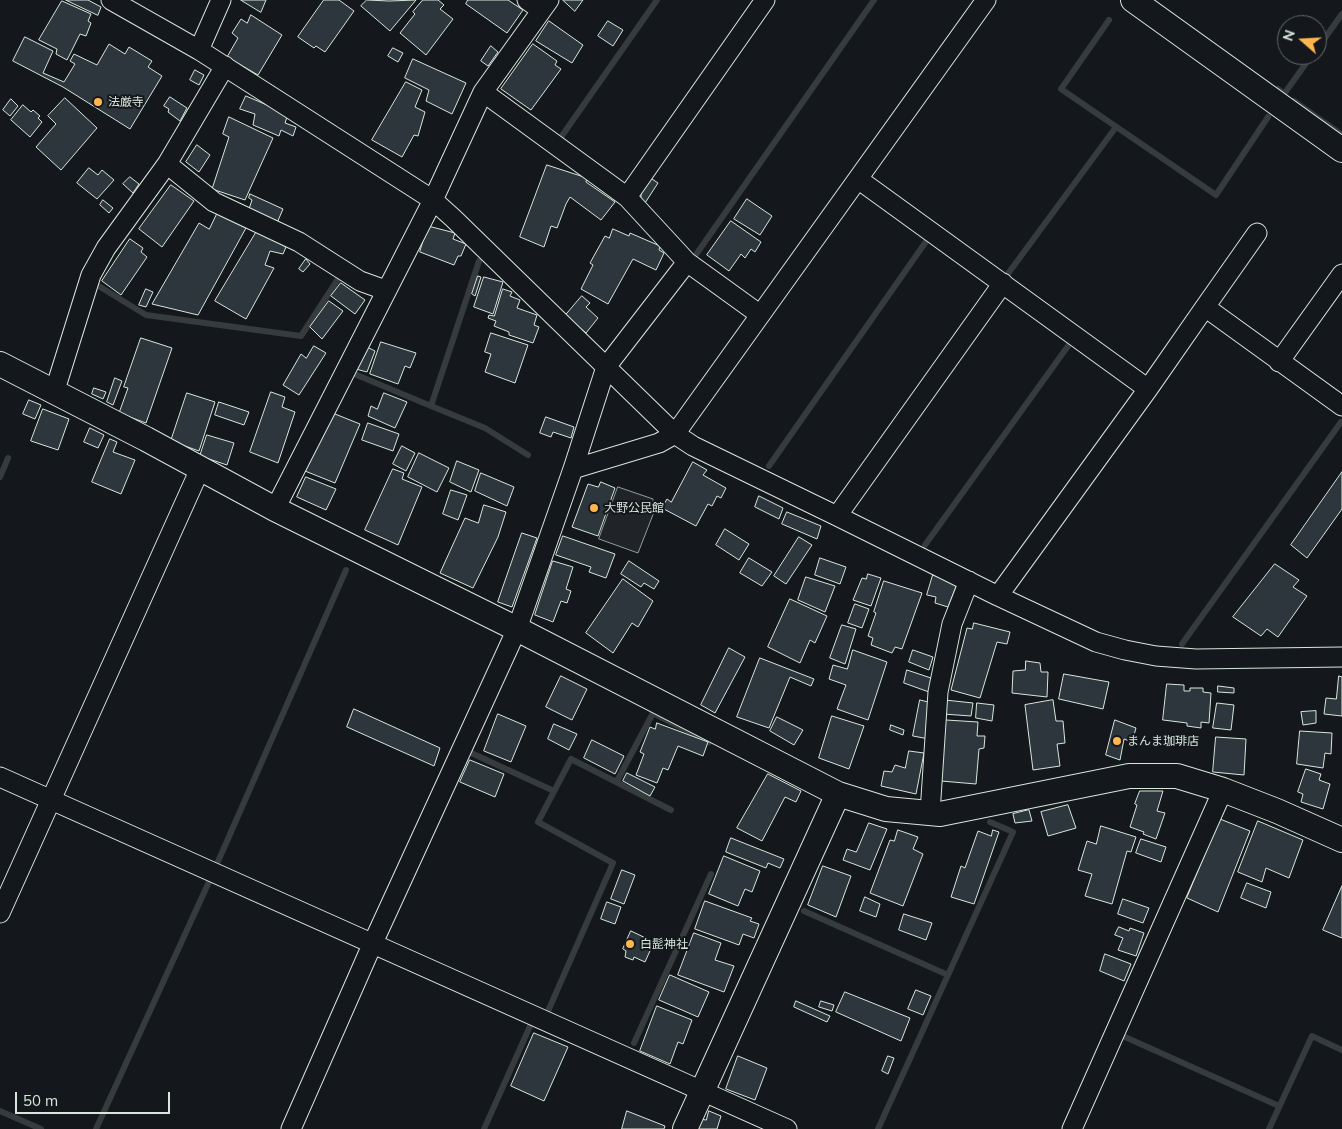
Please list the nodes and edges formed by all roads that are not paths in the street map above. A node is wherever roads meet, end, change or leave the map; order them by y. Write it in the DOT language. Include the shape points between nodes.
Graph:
graph roads {
  1 [pos="111,0"];
  2 [pos="221,0"];
  3 [pos="765,0"];
  4 [pos="986,0"];
  5 [pos="1133,0"];
  6 [pos="539,3"];
  7 [pos="199,50"];
  8 [pos="225,66"];
  9 [pos="482,92"];
  10 [pos="1342,150"];
  11 [pos="167,164"];
  12 [pos="858,179"];
  13 [pos="627,197"];
  14 [pos="433,200"];
  15 [pos="1257,233"];
  16 [pos="687,262"];
  17 [pos="1342,274"];
  18 [pos="1003,283"];
  19 [pos="385,290"];
  20 [pos="1205,307"];
  21 [pos="759,314"];
  22 [pos="1279,362"];
  23 [pos="0,364"];
  24 [pos="606,367"];
  25 [pos="1148,389"];
  26 [pos="54,393"];
  27 [pos="1342,406"];
  28 [pos="675,434"];
  29 [pos="200,469"];
  30 [pos="573,470"];
  31 [pos="275,509"];
  32 [pos="837,516"];
  33 [pos="969,581"];
  34 [pos="998,596"];
  35 [pos="517,629"];
  36 [pos="1342,656"];
  37 [pos="0,777"];
  38 [pos="1223,790"];
  39 [pos="838,794"];
  40 [pos="50,800"];
  41 [pos="930,813"];
  42 [pos="1342,840"];
  43 [pos="0,913"];
  44 [pos="372,944"];
  45 [pos="702,1091"];
  46 [pos="291,1129"];
  47 [pos="684,1129"];
  48 [pos="787,1129"];
  49 [pos="1072,1129"];
  1 -- 7 [label="street"];
  2 -- 7 [label="street"];
  3 -- 13 [label="street"];
  4 -- 12 [label="street"];
  5 -- 10 [label="street"];
  6 -- 9 [label="street"];
  7 -- 8 [label="street"];
  8 -- 11 [label="street"];
  8 -- 14 [label="street"];
  9 -- 13 [label="street"];
  9 -- 14 [label="street"];
  11 -- 19 [label="street" via="214,202 299,242 360,281"];
  11 -- 26 [label="street" via="106,248 91,275"];
  12 -- 18 [label="street"];
  12 -- 21 [label="street"];
  13 -- 16 [label="street"];
  14 -- 19 [label="street"];
  14 -- 24 [label="street"];
  15 -- 20 [label="street"];
  16 -- 21 [label="street"];
  16 -- 24 [label="street"];
  17 -- 22 [label="street"];
  18 -- 25 [label="street"];
  18 -- 32 [label="street"];
  19 -- 31 [label="street"];
  20 -- 22 [label="street"];
  20 -- 25 [label="street"];
  21 -- 28 [label="street"];
  22 -- 27 [label="street"];
  23 -- 26 [label="street"];
  24 -- 28 [label="street"];
  24 -- 30 [label="street"];
  25 -- 34 [label="street"];
  26 -- 29 [label="street"];
  28 -- 30 [label="street" via="659,443"];
  28 -- 32 [label="street" via="693,446"];
  29 -- 31 [label="street"];
  29 -- 40 [label="street"];
  30 -- 35 [label="street"];
  31 -- 35 [label="street"];
  32 -- 33 [label="street"];
  33 -- 34 [label="street"];
  33 -- 41 [label="street" via="952,624 938,692"];
  34 -- 36 [label="street" via="1096,642 1156,656 1196,659"];
  35 -- 39 [label="street"];
  35 -- 44 [label="street"];
  37 -- 40 [label="street"];
  38 -- 41 [label="street" via="1176,776 1129,776 985,806"];
  38 -- 42 [label="street"];
  38 -- 49 [label="street"];
  39 -- 41 [label="street" via="886,809"];
  39 -- 45 [label="street"];
  40 -- 43 [label="street"];
  40 -- 44 [label="street"];
  44 -- 45 [label="street"];
  44 -- 46 [label="street"];
  45 -- 47 [label="street"];
  45 -- 48 [label="street"];
}
